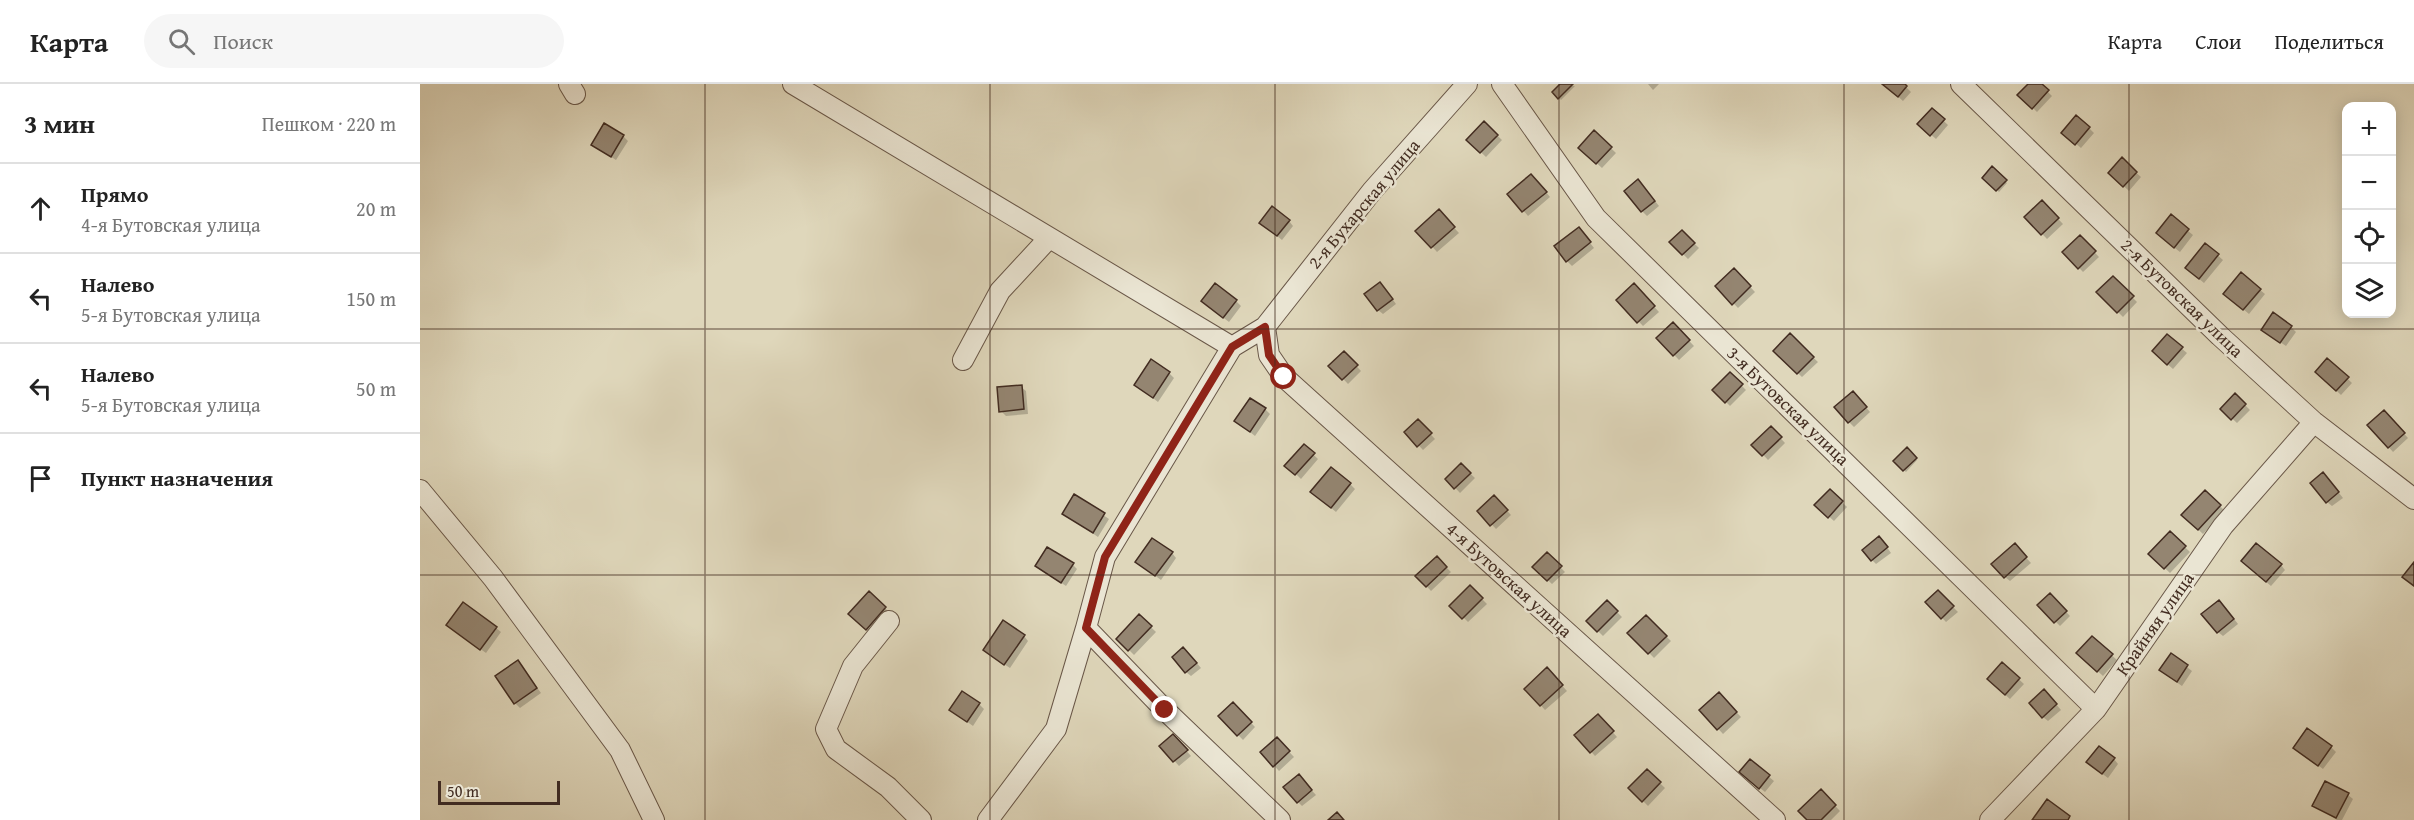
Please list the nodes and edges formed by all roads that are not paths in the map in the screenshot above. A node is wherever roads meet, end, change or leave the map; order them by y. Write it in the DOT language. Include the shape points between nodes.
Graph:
graph roads {
  1 [pos="793,84"];
  2 [pos="1467,84"];
  3 [pos="1502,84"];
  4 [pos="1961,84"];
  5 [pos="1049,238"];
  6 [pos="1265,327"];
  7 [pos="1232,347"];
  8 [pos="963,360"];
  9 [pos="2314,422"];
  10 [pos="420,490"];
  11 [pos="2414,499"];
  12 [pos="890,621"];
  13 [pos="1086,628"];
  14 [pos="2096,709"];
  15 [pos="654,820"];
  16 [pos="921,820"];
  17 [pos="988,820"];
  18 [pos="1280,820"];
  19 [pos="1775,820"];
  20 [pos="1990,820"];
  1 -- 5 [label="street"];
  2 -- 6 [label="street, 2-я Бухарская улица" via="1371,191"];
  3 -- 14 [label="street, 3-я Бутовская улица" via="1596,218"];
  4 -- 9 [label="street, 2-я Бутовская улица"];
  5 -- 7 [label="street"];
  5 -- 8 [label="street" via="1000,291"];
  6 -- 7 [label="street"];
  6 -- 19 [label="street, 4-я Бутовская улица" via="1269,355 1284,377"];
  7 -- 13 [label="street" via="1105,557"];
  9 -- 11 [label="street, 2-я Бутовская улица"];
  9 -- 14 [label="street, Крайняя улица" via="2223,526"];
  10 -- 15 [label="street" via="493,578 620,750"];
  12 -- 16 [label="street" via="853,666 826,729 836,749 888,787"];
  13 -- 17 [label="street" via="1056,729"];
  13 -- 18 [label="street"];
  14 -- 20 [label="street, Крайняя улица"];
}
